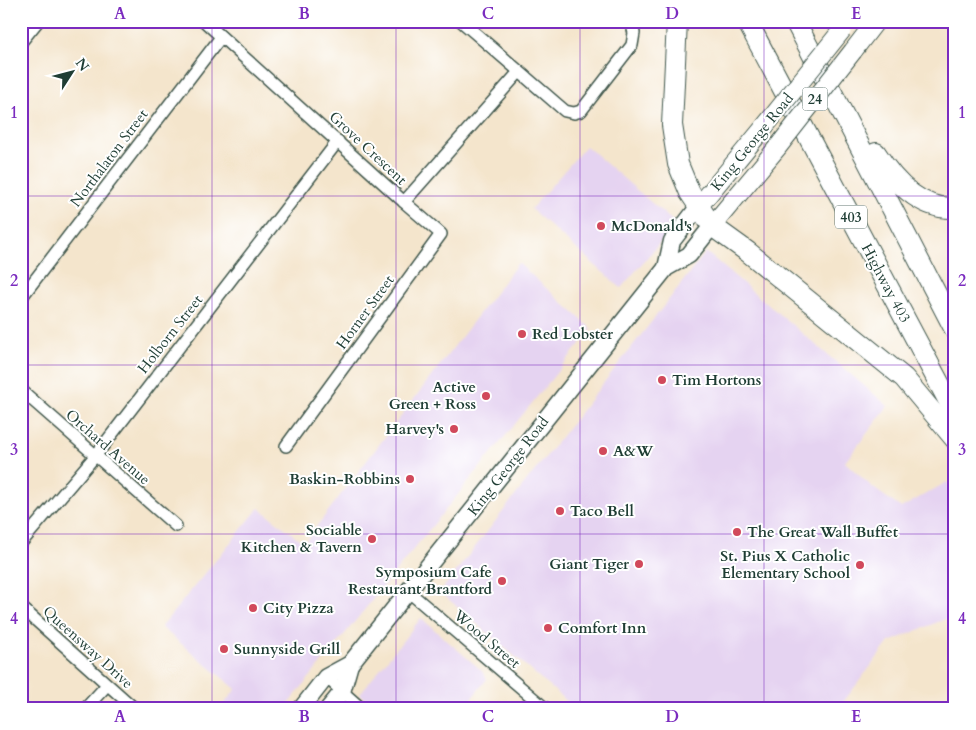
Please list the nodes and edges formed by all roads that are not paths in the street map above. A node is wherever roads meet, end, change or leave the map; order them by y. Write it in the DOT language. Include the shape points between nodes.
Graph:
graph roads {
  1 [pos="38,21"];
  2 [pos="204,21"];
  3 [pos="461,21"];
  4 [pos="631,21"];
  5 [pos="677,21"];
  6 [pos="747,21"];
  7 [pos="795,21"];
  8 [pos="876,21"];
  9 [pos="845,26"];
  10 [pos="221,37"];
  11 [pos="21,42"];
  12 [pos="518,72"];
  13 [pos="831,91"];
  14 [pos="338,141"];
  15 [pos="404,202"];
  16 [pos="699,206"];
  17 [pos="955,208"];
  18 [pos="712,226"];
  19 [pos="666,268"];
  20 [pos="21,298"];
  21 [pos="955,330"];
  22 [pos="21,390"];
  23 [pos="955,413"];
  24 [pos="955,439"];
  25 [pos="286,446"];
  26 [pos="96,455"];
  27 [pos="176,526"];
  28 [pos="21,543"];
  29 [pos="409,592"];
  30 [pos="21,607"];
  31 [pos="350,664"];
  32 [pos="326,677"];
  33 [pos="107,685"];
  34 [pos="342,692"];
  35 [pos="85,709"];
  36 [pos="135,709"];
  37 [pos="300,709"];
  38 [pos="328,709"];
  39 [pos="362,709"];
  40 [pos="546,709"];
  1 -- 11 [label="street"];
  2 -- 10 [label="street, Grove Crescent"];
  3 -- 12 [label="street"];
  4 -- 12 [label="street" via="632,45 581,111 565,111"];
  5 -- 16 [label="highway" via="672,125 678,164"];
  6 -- 23 [label="highway, Highway 403 / 403"];
  7 -- 13 [label="highway, 403"];
  8 -- 18 [label="main road, King George Road / 24, bridge"];
  9 -- 16 [label="main road, King George Road / 24, bridge"];
  10 -- 14 [label="street, Grove Crescent"];
  10 -- 20 [label="street, Northalaton Street"];
  12 -- 15 [label="street, Grove Crescent"];
  13 -- 17 [label="highway" via="852,115 888,173 916,198"];
  13 -- 21 [label="highway, 403"];
  14 -- 15 [label="street, Grove Crescent"];
  14 -- 26 [label="street, Holborn Street"];
  15 -- 25 [label="street, Horner Street" via="440,234"];
  16 -- 18 [label="highway"];
  16 -- 19 [label="main road, King George Road" via="672,241"];
  18 -- 19 [label="main road, King George Road" via="689,255"];
  18 -- 24 [label="highway" via="904,378"];
  19 -- 29 [label="main road, King George Road"];
  22 -- 26 [label="street, Orchard Avenue"];
  26 -- 27 [label="street, Orchard Avenue"];
  26 -- 28 [label="street, Holborn Street"];
  29 -- 31 [label="main road, King George Road"];
  29 -- 40 [label="street, Wood Street"];
  30 -- 33 [label="street, Queensway Drive"];
  31 -- 32 [label="main road, King George Road"];
  31 -- 34 [label="main road, King George Road"];
  32 -- 34 [label="street"];
  32 -- 37 [label="main road, King George Road"];
  33 -- 35 [label="street"];
  33 -- 36 [label="street, Queensway Drive"];
  34 -- 38 [label="main road, King George Road"];
  34 -- 39 [label="street"];
}
